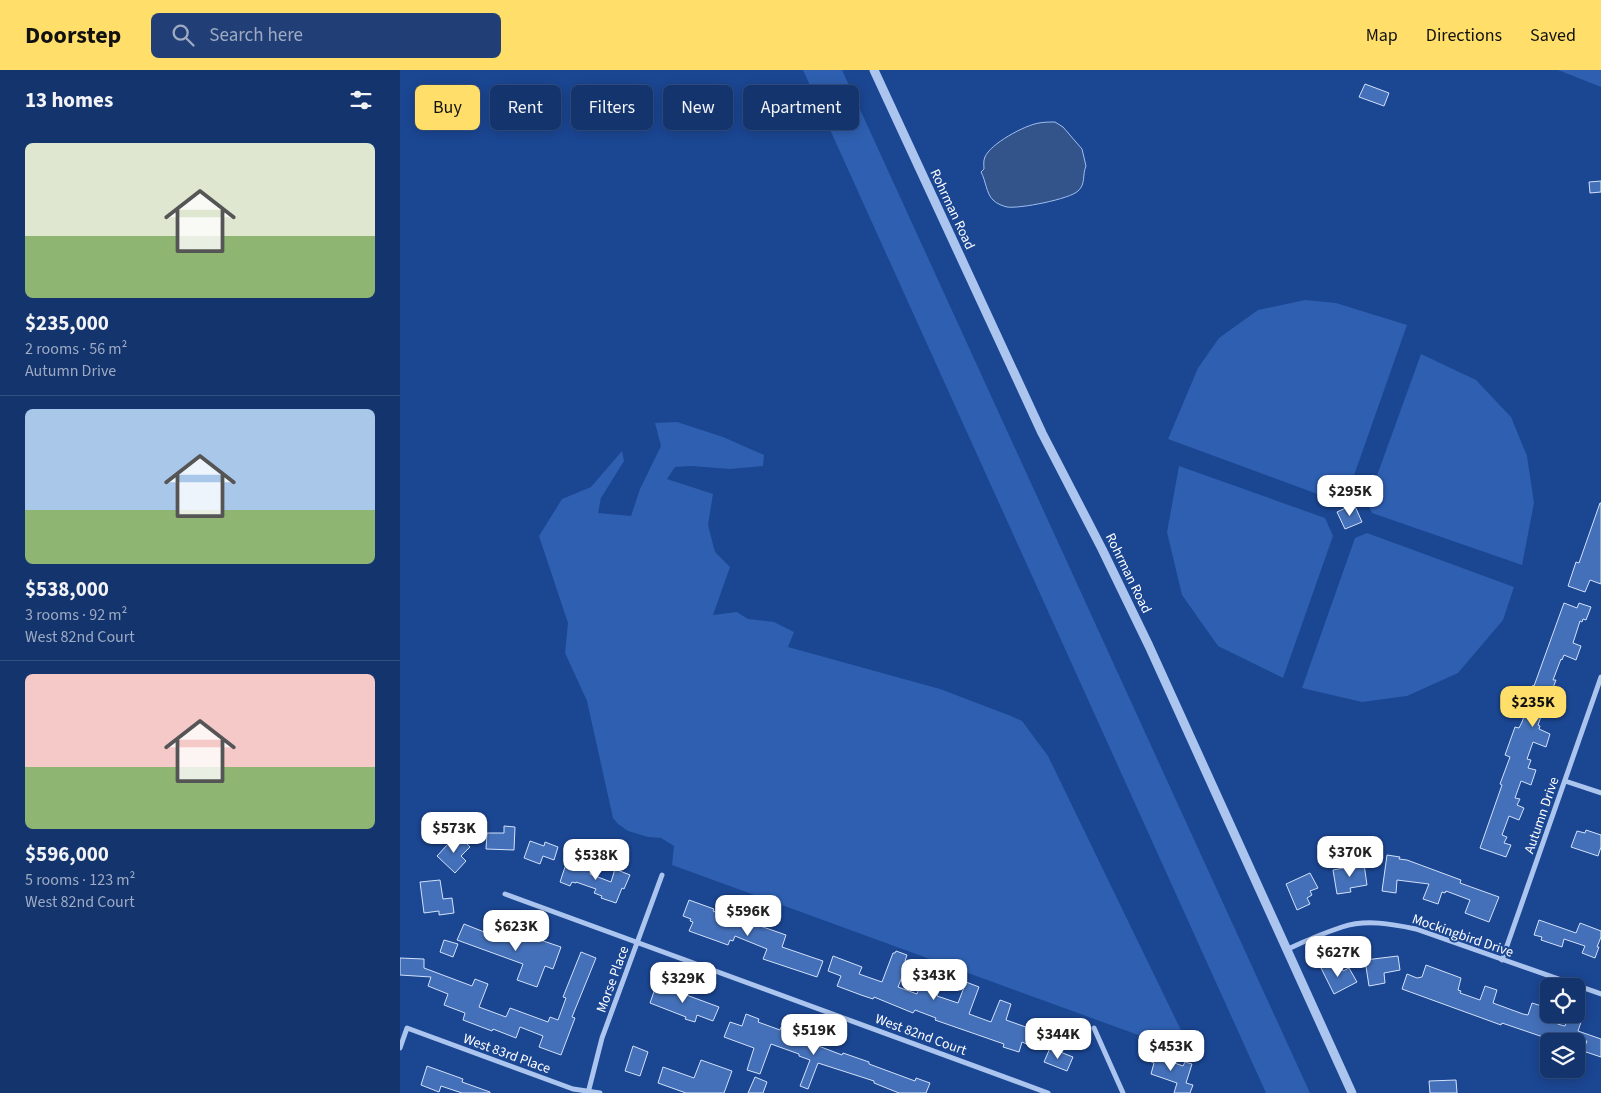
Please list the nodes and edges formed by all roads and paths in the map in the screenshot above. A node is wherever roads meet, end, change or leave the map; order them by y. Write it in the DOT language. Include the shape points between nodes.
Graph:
graph roads {
  1 [pos="874,70"];
  2 [pos="1601,677"];
  3 [pos="1565,781"];
  4 [pos="1601,793"];
  5 [pos="662,875"];
  6 [pos="505,894"];
  7 [pos="638,942"];
  8 [pos="1288,949"];
  9 [pos="1502,960"];
  10 [pos="1601,994"];
  11 [pos="1094,1028"];
  12 [pos="400,1048"];
  13 [pos="588,1092"];
  14 [pos="600,1093"];
  15 [pos="1048,1093"];
  16 [pos="1123,1093"];
  17 [pos="1352,1093"];
  1 -- 8 [label="street, Rohrman Road" via="1042,434 1149,646"];
  2 -- 3 [label="street, Autumn Drive"];
  3 -- 4 [label="street"];
  3 -- 9 [label="street, Autumn Drive"];
  5 -- 7 [label="street, Morse Place"];
  6 -- 7 [label="street, West 82nd Court"];
  7 -- 13 [label="street, Morse Place" via="602,1038"];
  7 -- 15 [label="street, West 82nd Court"];
  8 -- 9 [label="street, Mockingbird Drive" via="1344,926 1390,924 1416,929"];
  8 -- 17 [label="street, Rohrman Road"];
  9 -- 10 [label="street, Mockingbird Drive"];
  11 -- 16 [label="street"];
  12 -- 13 [label="street, West 83rd Place" via="407,1028"];
  13 -- 14 [label="street, West 83rd Place"];
}
